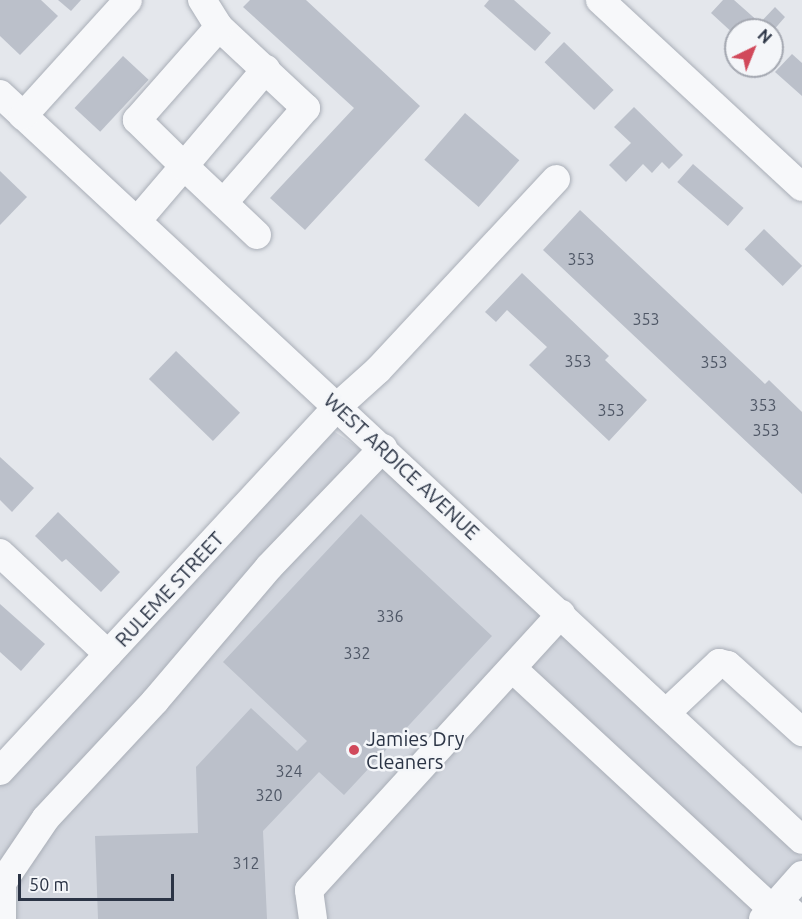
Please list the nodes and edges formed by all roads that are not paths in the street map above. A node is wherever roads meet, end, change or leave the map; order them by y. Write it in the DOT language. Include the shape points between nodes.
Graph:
graph roads {
  1 [pos="128,0"];
  2 [pos="202,0"];
  3 [pos="600,0"];
  4 [pos="219,27"];
  5 [pos="267,69"];
  6 [pos="0,94"];
  7 [pos="23,116"];
  8 [pos="184,166"];
  9 [pos="556,179"];
  10 [pos="802,187"];
  11 [pos="223,204"];
  12 [pos="137,221"];
  13 [pos="256,235"];
  14 [pos="338,406"];
  15 [pos="383,448"];
  16 [pos="0,553"];
  17 [pos="561,614"];
  18 [pos="108,654"];
  19 [pos="513,669"];
  20 [pos="666,714"];
  21 [pos="802,732"];
  22 [pos="0,771"];
  23 [pos="802,840"];
  24 [pos="802,875"];
  25 [pos="778,912"];
  26 [pos="2,919"];
  27 [pos="313,919"];
  1 -- 7 [label="street"];
  2 -- 4 [label="street"];
  3 -- 10 [label="street"];
  4 -- 5 [label="street"];
  4 -- 8 [label="street" via="137,120"];
  5 -- 8 [label="street"];
  5 -- 11 [label="street" via="306,108"];
  6 -- 7 [label="street, WEST ARDICE AVENUE"];
  7 -- 12 [label="street, WEST ARDICE AVENUE"];
  8 -- 11 [label="street"];
  8 -- 12 [label="street"];
  9 -- 14 [label="street, RULEME STREET" via="378,370"];
  11 -- 13 [label="street"];
  12 -- 14 [label="street, WEST ARDICE AVENUE"];
  14 -- 15 [label="street, WEST ARDICE AVENUE"];
  14 -- 18 [label="street, RULEME STREET"];
  15 -- 17 [label="street, WEST ARDICE AVENUE"];
  15 -- 26 [label="street" via="269,567 155,701 46,818 2,883"];
  16 -- 18 [label="street"];
  17 -- 19 [label="street"];
  17 -- 20 [label="street, WEST ARDICE AVENUE"];
  18 -- 22 [label="street, RULEME STREET"];
  19 -- 25 [label="street"];
  19 -- 27 [label="street" via="309,890"];
  20 -- 21 [label="street" via="719,663 728,665"];
  20 -- 23 [label="street, WEST ARDICE AVENUE"];
  24 -- 25 [label="street"];
}
